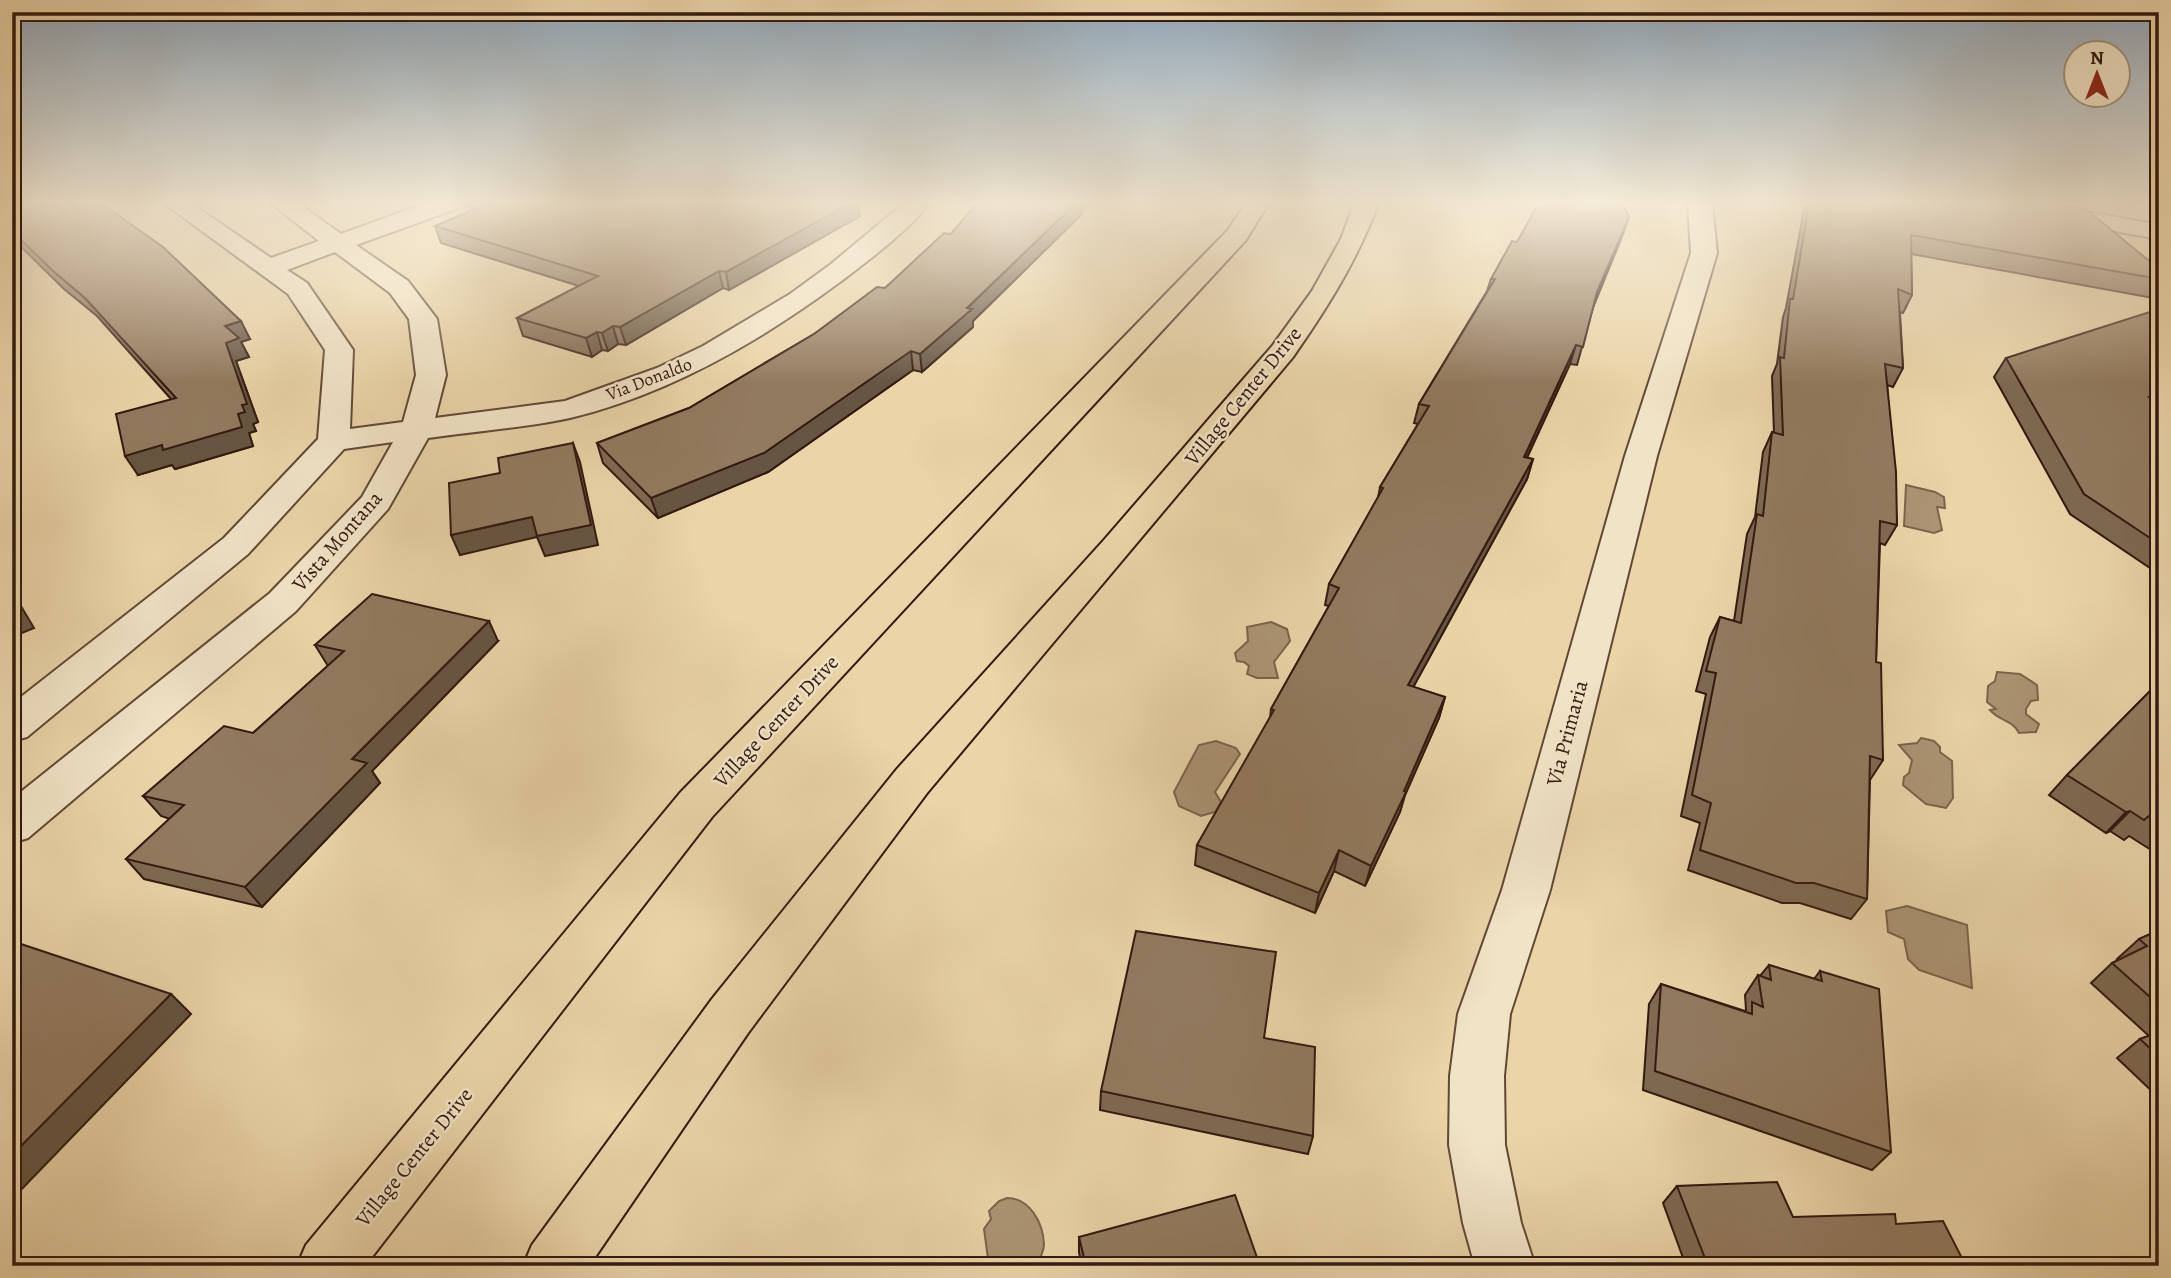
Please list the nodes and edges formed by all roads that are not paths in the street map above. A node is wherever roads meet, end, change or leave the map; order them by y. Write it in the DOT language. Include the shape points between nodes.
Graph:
graph roads {
  1 [pos="261,264"];
  2 [pos="280,264"];
  3 [pos="368,264"];
  4 [pos="848,264"];
  5 [pos="1211,264"];
  6 [pos="1340,264"];
  7 [pos="1701,264"];
  8 [pos="267,268"];
  9 [pos="416,430"];
  10 [pos="334,440"];
  11 [pos="12,726"];
  12 [pos="12,825"];
  13 [pos="327,1266"];
  14 [pos="552,1266"];
  15 [pos="1505,1266"];
  1 -- 8 [label="street"];
  2 -- 8 [label="street"];
  3 -- 9 [label="street, Vista Montana" via="399,287 423,319 431,374"];
  4 -- 9 [label="street, Via Donaldo" via="720,350 654,381 570,408"];
  5 -- 13 [label="main road, Village Center Drive" via="696,805"];
  6 -- 14 [label="main road, Village Center Drive" via="1283,351 912,781 730,1016"];
  7 -- 15 [label="street, Via Primaria" via="1641,456 1526,890 1484,1014 1477,1076 1478,1144"];
  8 -- 10 [label="street" via="298,289 339,350"];
  9 -- 10 [label="street, Via Donaldo"];
  9 -- 12 [label="street, Vista Montana" via="376,502 283,602"];
  10 -- 11 [label="street" via="236,546"];
}
